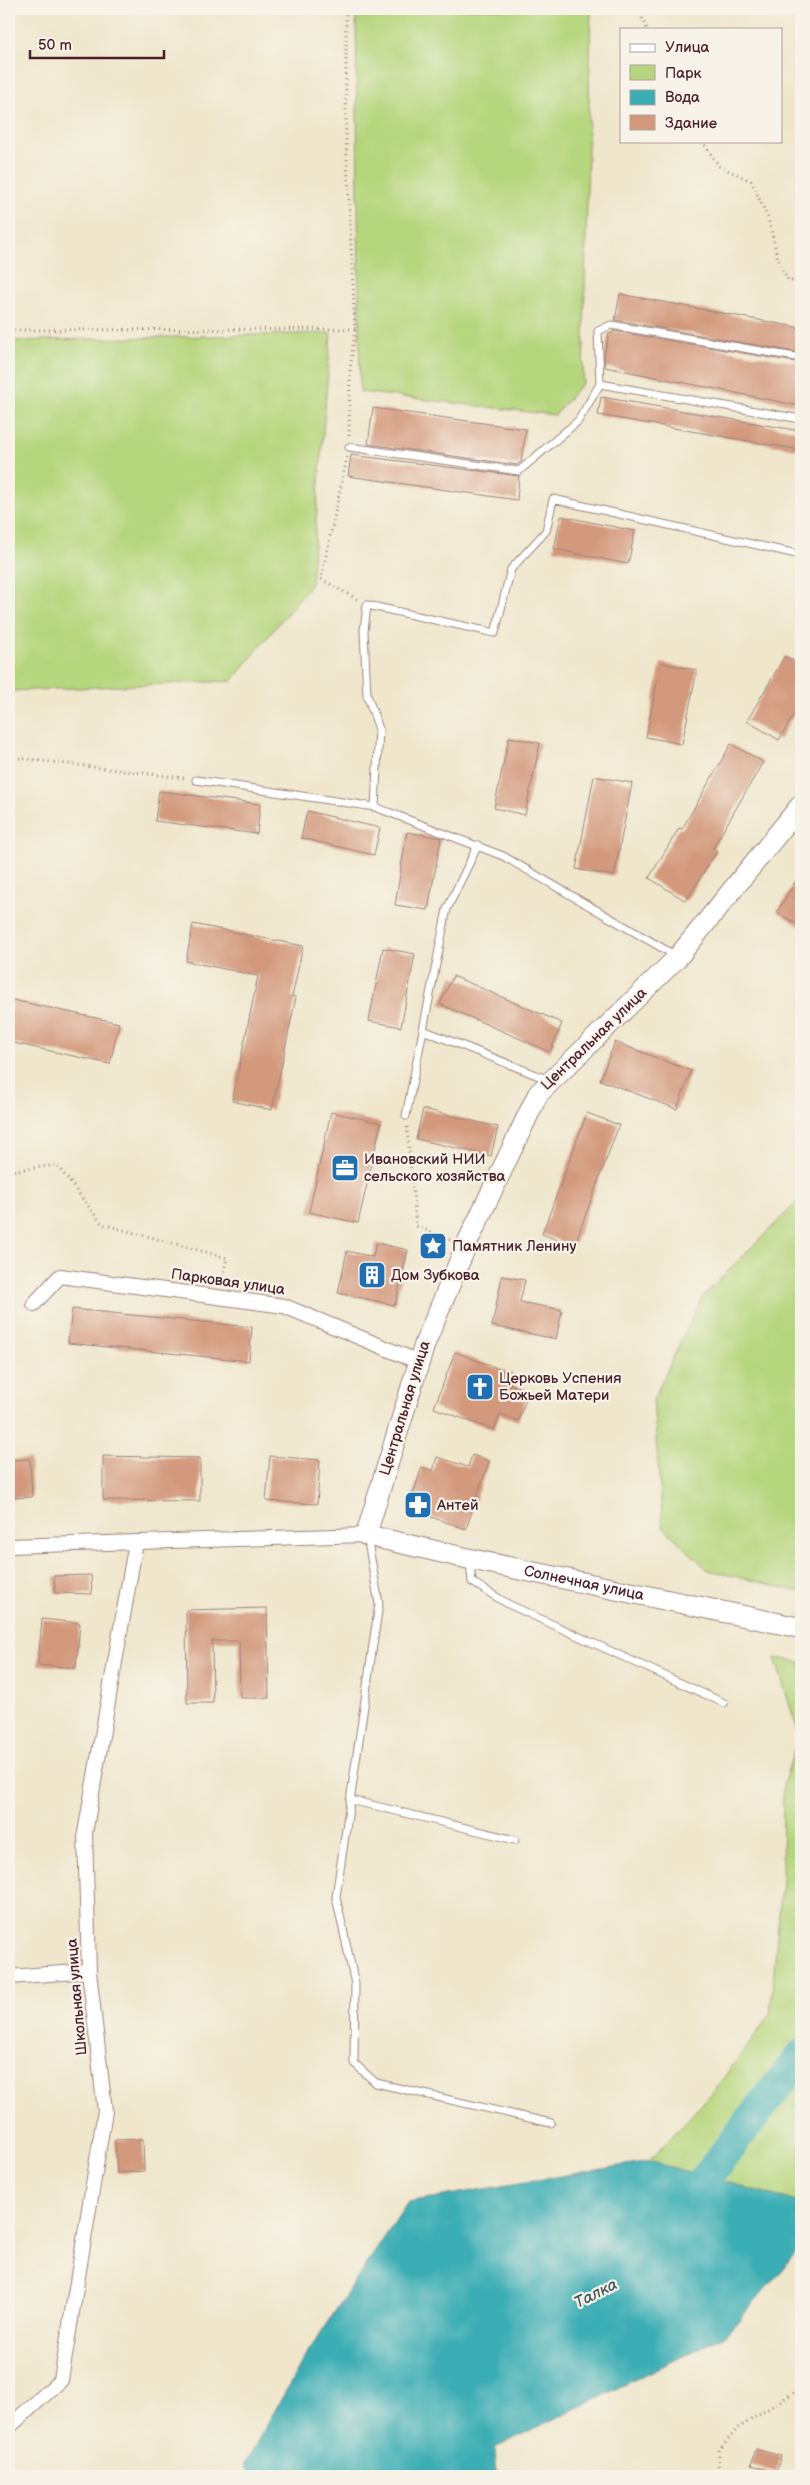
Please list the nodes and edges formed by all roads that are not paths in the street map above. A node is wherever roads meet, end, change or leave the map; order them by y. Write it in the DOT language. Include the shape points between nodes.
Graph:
graph roads {
  1 [pos="801,358"];
  2 [pos="600,384"];
  3 [pos="801,419"];
  4 [pos="349,447"];
  5 [pos="801,555"];
  6 [pos="196,780"];
  7 [pos="801,805"];
  8 [pos="375,807"];
  9 [pos="478,846"];
  10 [pos="678,957"];
  11 [pos="423,1030"];
  12 [pos="551,1081"];
  13 [pos="406,1116"];
  14 [pos="34,1304"];
  15 [pos="419,1362"];
  16 [pos="366,1534"];
  17 [pos="136,1542"];
  18 [pos="9,1546"];
  19 [pos="470,1560"];
  20 [pos="801,1628"];
  21 [pos="724,1703"];
  22 [pos="351,1800"];
  23 [pos="515,1840"];
  24 [pos="89,1971"];
  25 [pos="9,1977"];
  26 [pos="551,2123"];
  27 [pos="9,2427"];
  1 -- 2 [label="lane" via="612,325 598,331"];
  2 -- 3 [label="lane"];
  2 -- 4 [label="lane" via="578,421 519,471"];
  5 -- 8 [label="lane" via="553,499 546,531 512,569 495,633 367,605 364,631 367,695 379,729"];
  6 -- 8 [label="lane"];
  7 -- 10 [label="street, Центральная улица"];
  8 -- 9 [label="lane"];
  9 -- 10 [label="lane" via="503,856"];
  9 -- 11 [label="lane" via="447,909"];
  10 -- 12 [label="street, Центральная улица"];
  11 -- 12 [label="lane"];
  11 -- 13 [label="lane"];
  12 -- 15 [label="street, Центральная улица" via="538,1094 466,1247"];
  14 -- 15 [label="street, Парковая улица" via="60,1276 284,1306"];
  15 -- 16 [label="street, Центральная улица"];
  16 -- 17 [label="street"];
  16 -- 19 [label="street, Солнечная улица"];
  16 -- 22 [label="lane" via="379,1604"];
  17 -- 18 [label="street"];
  17 -- 24 [label="street, Школьная улица" via="85,1833"];
  19 -- 20 [label="street, Солнечная улица"];
  19 -- 21 [label="lane" via="472,1582 508,1604"];
  22 -- 23 [label="lane"];
  22 -- 26 [label="lane" via="336,1896 355,1984 354,2063 376,2083"];
  24 -- 25 [label="street"];
  24 -- 27 [label="street, Школьная улица" via="104,2111 61,2380"];
}
